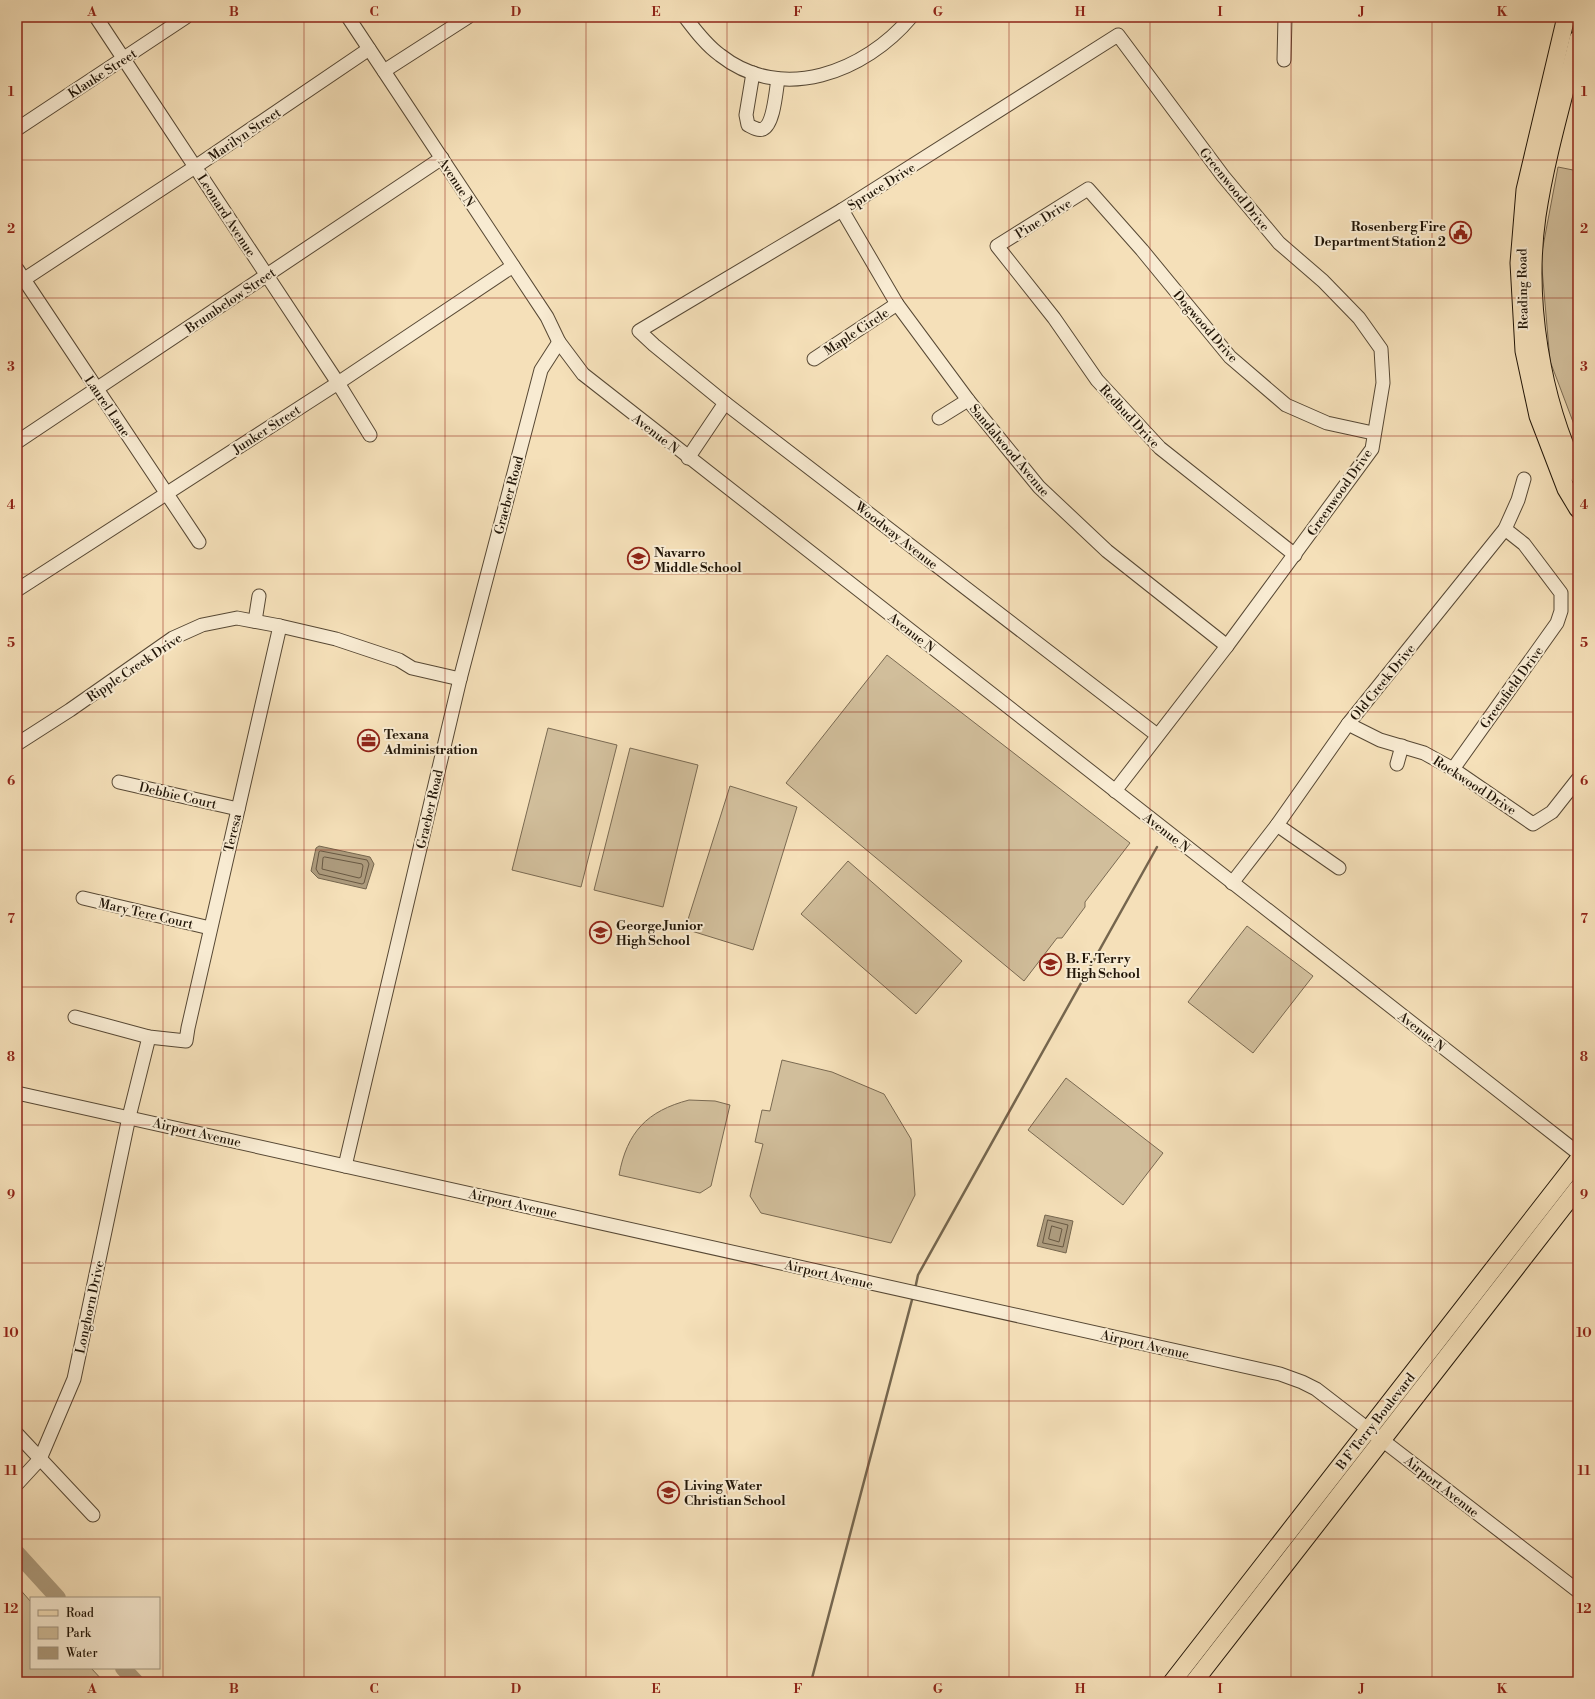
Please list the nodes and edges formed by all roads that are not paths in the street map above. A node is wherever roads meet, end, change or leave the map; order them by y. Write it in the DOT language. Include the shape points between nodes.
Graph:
graph roads {
  1 [pos="96,17"];
  2 [pos="186,17"];
  3 [pos="348,17"];
  4 [pos="468,17"];
  5 [pos="685,17"];
  6 [pos="911,17"];
  7 [pos="1285,17"];
  8 [pos="1566,17"];
  9 [pos="1118,35"];
  10 [pos="1578,39"];
  11 [pos="369,49"];
  12 [pos="124,58"];
  13 [pos="1284,60"];
  14 [pos="384,71"];
  15 [pos="753,73"];
  16 [pos="778,79"];
  17 [pos="17,129"];
  18 [pos="1546,136"];
  19 [pos="442,158"];
  20 [pos="195,167"];
  21 [pos="1088,189"];
  22 [pos="842,210"];
  23 [pos="997,246"];
  24 [pos="513,266"];
  25 [pos="267,275"];
  26 [pos="19,277"];
  27 [pos="897,304"];
  28 [pos="640,331"];
  29 [pos="559,342"];
  30 [pos="814,359"];
  31 [pos="338,383"];
  32 [pos="97,388"];
  33 [pos="968,400"];
  34 [pos="725,403"];
  35 [pos="939,418"];
  36 [pos="1373,433"];
  37 [pos="370,435"];
  38 [pos="17,442"];
  39 [pos="688,458"];
  40 [pos="1578,475"];
  41 [pos="1524,479"];
  42 [pos="166,494"];
  43 [pos="1578,509"];
  44 [pos="1505,529"];
  45 [pos="199,542"];
  46 [pos="1295,555"];
  47 [pos="17,590"];
  48 [pos="258,596"];
  49 [pos="255,621"];
  50 [pos="280,626"];
  51 [pos="1227,646"];
  52 [pos="457,678"];
  53 [pos="1348,724"];
  54 [pos="1157,735"];
  55 [pos="17,744"];
  56 [pos="1402,746"];
  57 [pos="1397,764"];
  58 [pos="1453,769"];
  59 [pos="1578,779"];
  60 [pos="119,782"];
  61 [pos="1115,791"];
  62 [pos="238,809"];
  63 [pos="1277,825"];
  64 [pos="1339,868"];
  65 [pos="1232,883"];
  66 [pos="83,898"];
  67 [pos="210,928"];
  68 [pos="75,1018"];
  69 [pos="149,1037"];
  70 [pos="17,1093"];
  71 [pos="129,1117"];
  72 [pos="1578,1153"];
  73 [pos="1578,1160"];
  74 [pos="345,1166"];
  75 [pos="1578,1188"];
  76 [pos="1368,1429"];
  77 [pos="17,1434"];
  78 [pos="1383,1440"];
  79 [pos="40,1459"];
  80 [pos="17,1484"];
  81 [pos="93,1515"];
  82 [pos="1578,1591"];
  83 [pos="1172,1682"];
  84 [pos="1194,1682"];
  1 -- 12 [label="street, Leonard Avenue"];
  2 -- 12 [label="street, Klauke Street"];
  3 -- 11 [label="street, Avenue N"];
  4 -- 14 [label="street"];
  5 -- 15 [label="street" via="720,55"];
  6 -- 16 [label="street" via="882,46 846,66 824,75"];
  7 -- 13 [label="street"];
  8 -- 18 [label="main road, Reading Road"];
  9 -- 22 [label="street, Spruce Drive"];
  9 -- 36 [label="street, Greenwood Drive" via="1223,176 1279,243 1359,318 1381,349 1383,383"];
  10 -- 18 [label="main road, Reading Road"];
  11 -- 14 [label="street, Avenue N"];
  11 -- 20 [label="street, Marilyn Street"];
  12 -- 17 [label="street, Klauke Street"];
  12 -- 20 [label="street, Leonard Avenue"];
  14 -- 19 [label="street, Avenue N"];
  15 -- 16 [label="street"];
  15 -- 16 [label="street" via="746,116 748,125 755,129 762,129 768,125"];
  18 -- 40 [label="main road, Reading Road" via="1533,264 1535,310 1544,375 1554,413"];
  18 -- 43 [label="main road, Reading Road" via="1525,190 1519,263 1524,351 1538,416 1566,489"];
  19 -- 24 [label="street, Avenue N"];
  19 -- 25 [label="street, Brumbelow Street"];
  20 -- 25 [label="street, Leonard Avenue"];
  20 -- 26 [label="street, Marilyn Street"];
  21 -- 23 [label="street, Pine Drive"];
  21 -- 36 [label="street, Dogwood Drive" via="1230,357 1286,405 1327,423"];
  22 -- 27 [label="street, Sandalwood Avenue"];
  22 -- 28 [label="street, Spruce Drive"];
  23 -- 46 [label="street, Redbud Drive" via="1054,318 1097,380 1160,448"];
  24 -- 29 [label="street, Avenue N" via="547,317"];
  24 -- 31 [label="street, Junker Street"];
  25 -- 31 [label="street, Leonard Avenue"];
  25 -- 32 [label="street, Brumbelow Street"];
  26 -- 32 [label="street, Laurel Lane"];
  27 -- 30 [label="street, Maple Circle"];
  27 -- 33 [label="street, Sandalwood Avenue"];
  28 -- 34 [label="street, Woodway Avenue"];
  29 -- 39 [label="street, Avenue N" via="583,374"];
  29 -- 52 [label="street, Graeber Road" via="541,370"];
  31 -- 37 [label="street, Leonard Avenue"];
  31 -- 42 [label="street, Junker Street"];
  32 -- 38 [label="street, Brumbelow Street"];
  32 -- 42 [label="street, Laurel Lane"];
  33 -- 35 [label="street"];
  33 -- 51 [label="street, Sandalwood Avenue" via="1039,487 1101,546"];
  34 -- 39 [label="street"];
  34 -- 54 [label="street, Woodway Avenue"];
  36 -- 46 [label="street, Greenwood Drive" via="1372,449"];
  39 -- 61 [label="street, Avenue N"];
  41 -- 44 [label="street, Old Creek Drive"];
  42 -- 45 [label="street, Laurel Lane"];
  42 -- 47 [label="street, Junker Street"];
  44 -- 53 [label="street, Old Creek Drive"];
  44 -- 58 [label="street, Greenfield Drive" via="1524,544 1561,592 1561,611 1557,623"];
  46 -- 51 [label="street, Greenwood Drive"];
  48 -- 49 [label="street"];
  49 -- 50 [label="street, Ripple Creek Drive"];
  49 -- 55 [label="street, Ripple Creek Drive" via="237,618 202,625 173,638"];
  50 -- 52 [label="street, Ripple Creek Drive" via="336,639 399,660 414,660 445,667"];
  50 -- 62 [label="street, Teresa"];
  51 -- 54 [label="street, Greenwood Drive"];
  52 -- 74 [label="street, Graeber Road"];
  53 -- 56 [label="street, Rockwood Drive" via="1380,740"];
  53 -- 63 [label="street, Old Creek Drive"];
  54 -- 61 [label="street, Greenwood Drive"];
  56 -- 57 [label="street"];
  56 -- 58 [label="street, Rockwood Drive" via="1424,753"];
  58 -- 59 [label="street, Rockwood Drive" via="1533,824 1552,812"];
  60 -- 62 [label="street, Debbie Court"];
  61 -- 65 [label="street, Avenue N"];
  62 -- 67 [label="street, Teresa"];
  63 -- 64 [label="street"];
  63 -- 65 [label="street, Old Creek Drive"];
  65 -- 72 [label="street, Avenue N"];
  66 -- 67 [label="street, Mary Tere Court"];
  67 -- 69 [label="street, Teresa" via="186,1041"];
  68 -- 69 [label="street"];
  69 -- 71 [label="street, Longhorn Drive"];
  70 -- 71 [label="street, Airport Avenue"];
  71 -- 74 [label="street, Airport Avenue"];
  71 -- 79 [label="street, Longhorn Drive" via="74,1379"];
  73 -- 76 [label="main road, B F Terry Boulevard"];
  74 -- 76 [label="street, Airport Avenue" via="1280,1374 1316,1389"];
  75 -- 78 [label="main road, B F Terry Boulevard"];
  76 -- 78 [label="street, Airport Avenue"];
  76 -- 83 [label="main road, B F Terry Boulevard"];
  77 -- 79 [label="street"];
  78 -- 82 [label="street, Airport Avenue"];
  78 -- 84 [label="main road, B F Terry Boulevard"];
  79 -- 80 [label="street, Longhorn Drive"];
  79 -- 81 [label="street"];
}
